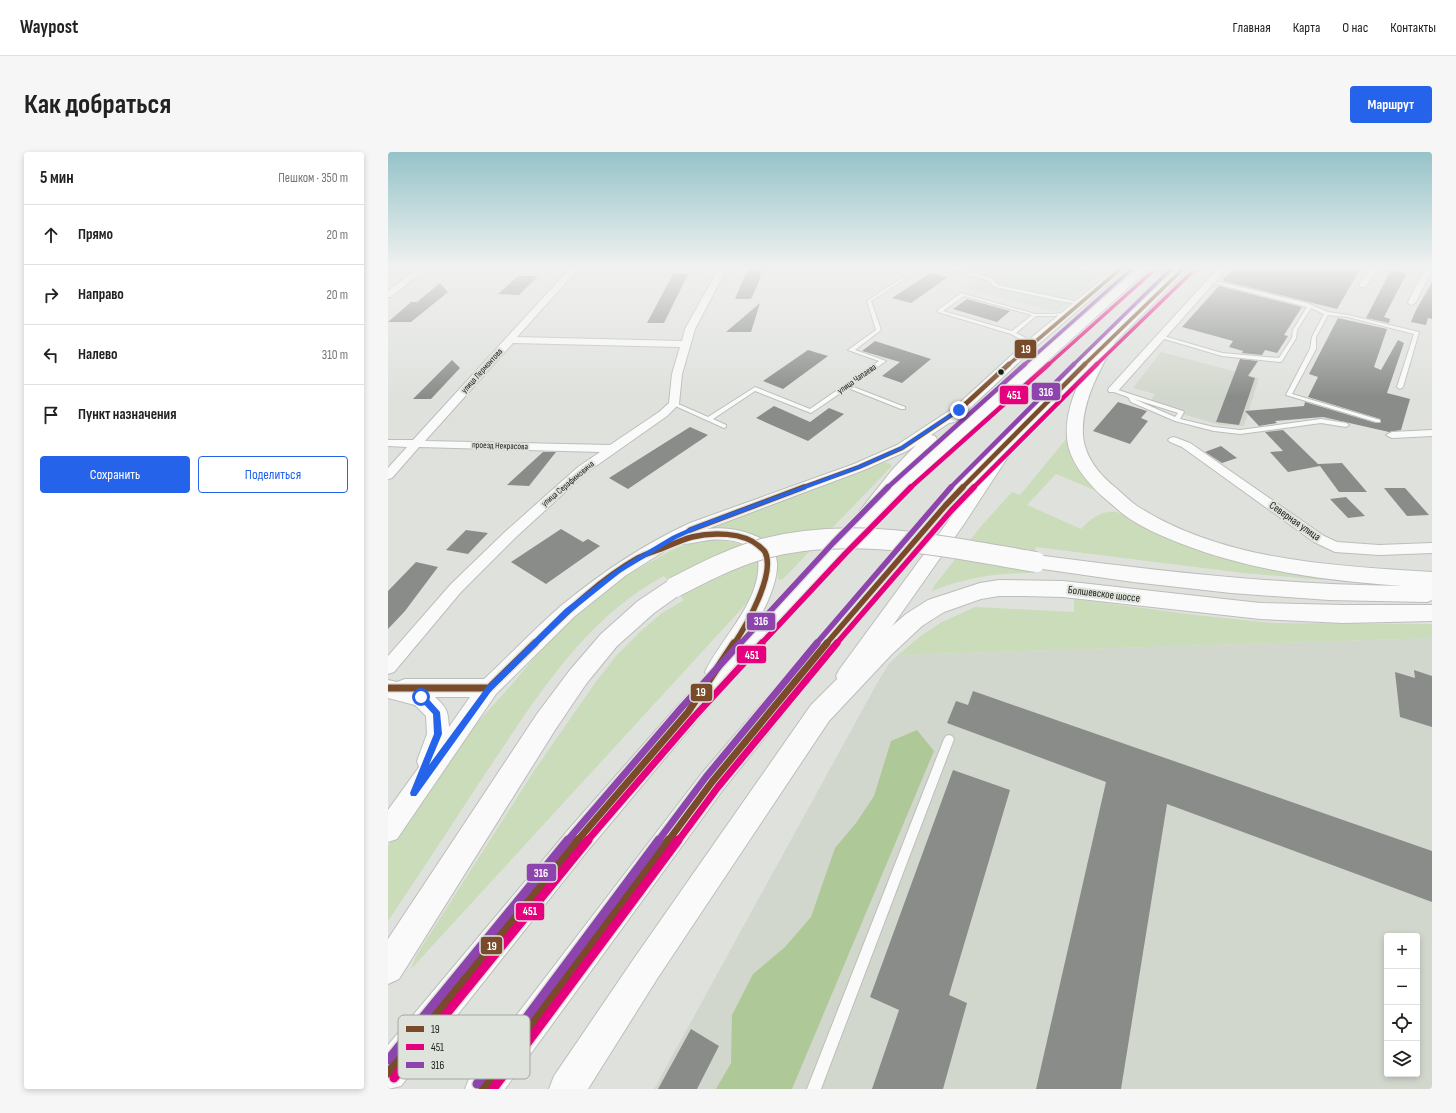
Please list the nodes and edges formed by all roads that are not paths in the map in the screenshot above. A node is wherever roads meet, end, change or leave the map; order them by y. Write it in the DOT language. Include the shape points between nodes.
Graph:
graph roads {
  1 [pos="537,310"];
  2 [pos="700,310"];
  3 [pos="872,310"];
  4 [pos="942,310"];
  5 [pos="1017,310"];
  6 [pos="1073,310"];
  7 [pos="1098,310"];
  8 [pos="1141,310"];
  9 [pos="1184,310"];
  10 [pos="1308,310"];
  11 [pos="1319,310"];
  12 [pos="1069,313"];
  13 [pos="1327,313"];
  14 [pos="1035,315"];
  15 [pos="1013,333"];
  16 [pos="1160,336"];
  17 [pos="510,340"];
  18 [pos="1109,340"];
  19 [pos="685,344"];
  20 [pos="1029,346"];
  21 [pos="847,386"];
  22 [pos="1400,387"];
  23 [pos="1113,390"];
  24 [pos="1130,396"];
  25 [pos="674,404"];
  26 [pos="903,408"];
  27 [pos="959,410"];
  28 [pos="709,419"];
  29 [pos="1177,420"];
  30 [pos="1378,421"];
  31 [pos="1346,425"];
  32 [pos="724,426"];
  33 [pos="1432,433"];
  34 [pos="1392,435"];
  35 [pos="1011,440"];
  36 [pos="1174,440"];
  37 [pos="388,443"];
  38 [pos="417,443"];
  39 [pos="613,449"];
  40 [pos="388,476"];
  41 [pos="839,548"];
  42 [pos="1432,548"];
  43 [pos="639,557"];
  44 [pos="1432,580"];
  45 [pos="1432,594"];
  46 [pos="1432,613"];
  47 [pos="388,667"];
  48 [pos="489,688"];
  49 [pos="388,689"];
  50 [pos="688,712"];
  51 [pos="820,714"];
  52 [pos="949,739"];
  53 [pos="414,793"];
  54 [pos="388,830"];
  55 [pos="388,968"];
  56 [pos="435,1015"];
  57 [pos="530,1026"];
  58 [pos="398,1061"];
  59 [pos="388,1073"];
  60 [pos="490,1079"];
  61 [pos="483,1089"];
  62 [pos="567,1089"];
  63 [pos="814,1089"];
  1 -- 17 [label="street, улица Лермонтова"];
  2 -- 19 [label="street"];
  3 -- 21 [label="lane, улица Чапаева" via="879,330 851,350 883,361"];
  4 -- 15 [label="lane" via="940,311"];
  5 -- 14 [label="lane"];
  6 -- 12 [label="street"];
  7 -- 41 [label="main road" via="904,482"];
  8 -- 18 [label="main road"];
  9 -- 16 [label="street"];
  10 -- 16 [label="lane" via="1280,360 1222,354"];
  11 -- 13 [label="lane"];
  12 -- 14 [label="lane"];
  12 -- 20 [label="street"];
  13 -- 22 [label="lane" via="1417,333"];
  13 -- 30 [label="lane" via="1314,337 1313,349 1289,395"];
  14 -- 15 [label="lane"];
  15 -- 20 [label="lane" via="1024,339"];
  16 -- 23 [label="street"];
  17 -- 19 [label="street"];
  17 -- 38 [label="street, улица Лермонтова"];
  18 -- 35 [label="main road"];
  18 -- 44 [label="main road" via="1085,384 1078,405 1074,437 1084,464 1112,498 1164,530 1197,544 1317,570"];
  19 -- 25 [label="street" via="677,374"];
  20 -- 27 [label="street"];
  21 -- 26 [label="lane"];
  21 -- 28 [label="lane, улица Чапаева" via="811,411 755,389"];
  23 -- 24 [label="lane"];
  24 -- 29 [label="lane" via="1133,401"];
  24 -- 29 [label="lane" via="1181,412"];
  25 -- 28 [label="lane"];
  25 -- 39 [label="street, улица Серафимовича"];
  27 -- 41 [label="street" via="897,473"];
  27 -- 43 [label="street" via="902,448 859,467 696,527"];
  28 -- 32 [label="lane"];
  29 -- 31 [label="lane" via="1240,432 1321,421"];
  33 -- 34 [label="street"];
  35 -- 51 [label="street" via="958,520"];
  35 -- 57 [label="main road" via="945,506 712,782"];
  36 -- 42 [label="street, Северная улица" via="1186,445 1319,539 1335,547 1379,550"];
  37 -- 38 [label="street, проезд Некрасова"];
  38 -- 39 [label="street, проезд Некрасова"];
  38 -- 40 [label="street, улица Лермонтова"];
  39 -- 47 [label="street, улица Серафимовича" via="582,470 511,534 456,588"];
  41 -- 50 [label="main road"];
  43 -- 48 [label="street" via="568,611"];
  43 -- 50 [label="street" via="692,537 712,535 743,537 754,542 765,552 767,563 762,593 738,638"];
  45 -- 55 [label="main road, bridge" via="1311,591 1210,584 1113,573 894,540 828,538 792,543 747,554 718,565 675,587 646,607 609,640 578,677 546,722"];
  46 -- 51 [label="main road, Болшевское шоссе" via="1260,612 1063,589 986,590 936,606 914,620 883,648"];
  48 -- 49 [label="street"];
  48 -- 53 [label="street"];
  49 -- 53 [label="street" via="421,697 437,712 438,734"];
  50 -- 56 [label="main road" via="579,838"];
  51 -- 62 [label="main road, Болшевское шоссе" via="646,968"];
  52 -- 63 [label="lane"];
  53 -- 54 [label="street"];
  58 -- 59 [label="main road"];
  60 -- 61 [label="main road"];
}
